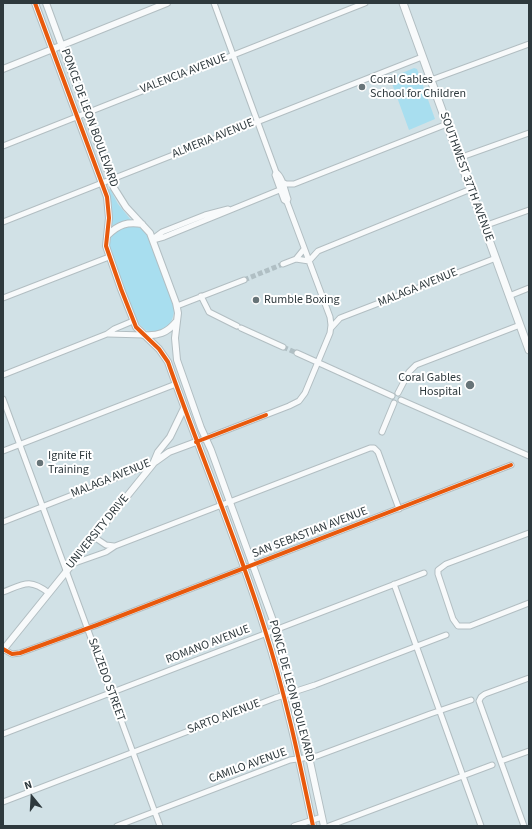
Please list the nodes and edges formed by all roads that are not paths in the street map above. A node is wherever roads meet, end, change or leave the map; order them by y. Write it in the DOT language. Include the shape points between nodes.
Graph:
graph roads {
  1 [pos="35,3"];
  2 [pos="46,3"];
  3 [pos="167,3"];
  4 [pos="214,3"];
  5 [pos="365,3"];
  6 [pos="403,3"];
  7 [pos="529,44"];
  8 [pos="61,46"];
  9 [pos="52,49"];
  10 [pos="233,55"];
  11 [pos="422,57"];
  12 [pos="3,69"];
  13 [pos="431,80"];
  14 [pos="86,112"];
  15 [pos="78,116"];
  16 [pos="257,122"];
  17 [pos="447,124"];
  18 [pos="529,133"];
  19 [pos="3,146"];
  20 [pos="459,158"];
  21 [pos="276,172"];
  22 [pos="111,179"];
  23 [pos="282,182"];
  24 [pos="102,183"];
  25 [pos="293,184"];
  26 [pos="282,189"];
  27 [pos="471,189"];
  28 [pos="286,194"];
  29 [pos="287,202"];
  30 [pos="529,210"];
  31 [pos="3,222"];
  32 [pos="142,224"];
  33 [pos="484,226"];
  34 [pos="107,236"];
  35 [pos="153,240"];
  36 [pos="304,249"];
  37 [pos="318,251"];
  38 [pos="109,257"];
  39 [pos="496,258"];
  40 [pos="296,259"];
  41 [pos="309,261"];
  42 [pos="283,264"];
  43 [pos="244,280"];
  44 [pos="529,288"];
  45 [pos="202,296"];
  46 [pos="509,296"];
  47 [pos="3,298"];
  48 [pos="177,306"];
  49 [pos="328,314"];
  50 [pos="340,318"];
  51 [pos="176,320"];
  52 [pos="133,321"];
  53 [pos="520,325"];
  54 [pos="331,328"];
  55 [pos="107,334"];
  56 [pos="144,335"];
  57 [pos="283,347"];
  58 [pos="529,350"];
  59 [pos="297,353"];
  60 [pos="318,362"];
  61 [pos="3,374"];
  62 [pos="176,384"];
  63 [pos="398,393"];
  64 [pos="392,396"];
  65 [pos="3,399"];
  66 [pos="401,400"];
  67 [pos="394,403"];
  68 [pos="184,408"];
  69 [pos="382,432"];
  70 [pos="206,438"];
  71 [pos="196,442"];
  72 [pos="20,444"];
  73 [pos="3,451"];
  74 [pos="529,456"];
  75 [pos="153,464"];
  76 [pos="511,465"];
  77 [pos="230,501"];
  78 [pos="220,505"];
  79 [pos="42,506"];
  80 [pos="399,509"];
  81 [pos="3,522"];
  82 [pos="529,532"];
  83 [pos="94,537"];
  84 [pos="114,546"];
  85 [pos="72,564"];
  86 [pos="254,565"];
  87 [pos="244,569"];
  88 [pos="66,571"];
  89 [pos="424,573"];
  90 [pos="394,584"];
  91 [pos="3,592"];
  92 [pos="49,593"];
  93 [pos="529,603"];
  94 [pos="87,628"];
  95 [pos="276,629"];
  96 [pos="266,633"];
  97 [pos="446,635"];
  98 [pos="416,646"];
  99 [pos="3,649"];
  100 [pos="529,678"];
  101 [pos="111,692"];
  102 [pos="293,692"];
  103 [pos="283,695"];
  104 [pos="470,700"];
  105 [pos="440,711"];
  106 [pos="3,734"];
  107 [pos="529,751"];
  108 [pos="133,752"];
  109 [pos="309,757"];
  110 [pos="299,759"];
  111 [pos="501,761"];
  112 [pos="492,765"];
  113 [pos="463,775"];
  114 [pos="3,802"];
  115 [pos="155,812"];
  116 [pos="322,817"];
  117 [pos="312,823"];
  118 [pos="529,824"];
  119 [pos="117,826"];
  120 [pos="160,826"];
  121 [pos="294,826"];
  122 [pos="324,826"];
  123 [pos="329,826"];
  124 [pos="481,826"];
  125 [pos="524,826"];
  1 -- 9 [label="street, PONCE DE LEON BOULEVARD"];
  2 -- 8 [label="street, PONCE DE LEON BOULEVARD"];
  3 -- 8 [label="street"];
  4 -- 10 [label="street"];
  5 -- 10 [label="street, VALENCIA AVENUE"];
  6 -- 11 [label="main road, SOUTHWEST 37TH AVENUE"];
  7 -- 13 [label="street"];
  8 -- 9 [label="street"];
  8 -- 14 [label="street, PONCE DE LEON BOULEVARD"];
  9 -- 12 [label="street"];
  9 -- 15 [label="street, PONCE DE LEON BOULEVARD"];
  10 -- 14 [label="street, VALENCIA AVENUE"];
  10 -- 16 [label="street"];
  11 -- 13 [label="main road, SOUTHWEST 37TH AVENUE"];
  11 -- 16 [label="street, ALMERIA AVENUE"];
  13 -- 17 [label="main road, SOUTHWEST 37TH AVENUE"];
  14 -- 15 [label="street, VALENCIA AVENUE"];
  14 -- 22 [label="street, PONCE DE LEON BOULEVARD"];
  15 -- 19 [label="street, VALENCIA AVENUE"];
  15 -- 24 [label="street, PONCE DE LEON BOULEVARD"];
  16 -- 21 [label="street"];
  16 -- 22 [label="street, ALMERIA AVENUE"];
  17 -- 20 [label="main road, SOUTHWEST 37TH AVENUE"];
  17 -- 25 [label="street"];
  18 -- 20 [label="street"];
  20 -- 27 [label="main road, SOUTHWEST 37TH AVENUE"];
  21 -- 23 [label="street"];
  21 -- 26 [label="street"];
  22 -- 24 [label="street, ALMERIA AVENUE"];
  22 -- 32 [label="street, PONCE DE LEON BOULEVARD" via="123,204"];
  23 -- 25 [label="street"];
  23 -- 26 [label="street"];
  24 -- 31 [label="street, ALMERIA AVENUE"];
  24 -- 34 [label="street, PONCE DE LEON BOULEVARD" via="109,209"];
  25 -- 28 [label="street"];
  26 -- 28 [label="street"];
  26 -- 29 [label="street" via="284,200"];
  26 -- 35 [label="street" via="231,209 210,213 162,232"];
  27 -- 33 [label="main road, SOUTHWEST 37TH AVENUE"];
  27 -- 37 [label="street"];
  28 -- 29 [label="street"];
  29 -- 36 [label="street"];
  30 -- 33 [label="street"];
  32 -- 34 [label="street" via="121,224"];
  32 -- 35 [label="street, PONCE DE LEON BOULEVARD"];
  33 -- 39 [label="main road, SOUTHWEST 37TH AVENUE"];
  34 -- 38 [label="street, PONCE DE LEON BOULEVARD"];
  35 -- 48 [label="street, PONCE DE LEON BOULEVARD"];
  36 -- 37 [label="street"];
  36 -- 40 [label="street"];
  36 -- 41 [label="street"];
  37 -- 41 [label="street"];
  38 -- 47 [label="street"];
  38 -- 52 [label="street, PONCE DE LEON BOULEVARD"];
  39 -- 46 [label="main road, SOUTHWEST 37TH AVENUE"];
  39 -- 50 [label="street, MALAGA AVENUE"];
  40 -- 41 [label="street"];
  40 -- 42 [label="street"];
  41 -- 49 [label="street"];
  43 -- 45 [label="street"];
  44 -- 46 [label="street"];
  45 -- 48 [label="street"];
  45 -- 57 [label="street" via="209,312"];
  46 -- 53 [label="main road, SOUTHWEST 37TH AVENUE"];
  48 -- 51 [label="street, PONCE DE LEON BOULEVARD"];
  49 -- 50 [label="street"];
  49 -- 54 [label="street, MALAGA AVENUE"];
  50 -- 54 [label="street, MALAGA AVENUE"];
  51 -- 56 [label="street" via="164,333"];
  51 -- 70 [label="street, PONCE DE LEON BOULEVARD" via="177,360"];
  52 -- 55 [label="street"];
  52 -- 56 [label="street, PONCE DE LEON BOULEVARD"];
  53 -- 58 [label="main road, SOUTHWEST 37TH AVENUE"];
  53 -- 63 [label="street" via="414,366"];
  54 -- 60 [label="street, MALAGA AVENUE"];
  55 -- 56 [label="street"];
  55 -- 61 [label="street"];
  56 -- 62 [label="street, PONCE DE LEON BOULEVARD" via="165,357"];
  59 -- 60 [label="street"];
  60 -- 64 [label="street"];
  60 -- 70 [label="street, MALAGA AVENUE" via="305,393 295,404"];
  62 -- 68 [label="street, PONCE DE LEON BOULEVARD"];
  62 -- 72 [label="street"];
  63 -- 64 [label="street"];
  63 -- 66 [label="street"];
  64 -- 67 [label="street"];
  65 -- 72 [label="street, SALZEDO STREET"];
  66 -- 67 [label="street"];
  66 -- 74 [label="street"];
  67 -- 69 [label="street"];
  68 -- 71 [label="street, PONCE DE LEON BOULEVARD"];
  68 -- 75 [label="street, UNIVERSITY DRIVE"];
  70 -- 71 [label="street, MALAGA AVENUE"];
  70 -- 77 [label="street, PONCE DE LEON BOULEVARD"];
  71 -- 75 [label="street, MALAGA AVENUE" via="169,452"];
  71 -- 78 [label="street, PONCE DE LEON BOULEVARD"];
  72 -- 73 [label="street"];
  72 -- 79 [label="street, SALZEDO STREET"];
  75 -- 79 [label="street, MALAGA AVENUE"];
  75 -- 83 [label="street, UNIVERSITY DRIVE"];
  76 -- 80 [label="street, SAN SEBASTIAN AVENUE"];
  77 -- 78 [label="street"];
  77 -- 80 [label="street" via="367,448 374,448 379,454"];
  77 -- 86 [label="street, PONCE DE LEON BOULEVARD"];
  78 -- 84 [label="street"];
  78 -- 87 [label="street, PONCE DE LEON BOULEVARD"];
  79 -- 81 [label="street, MALAGA AVENUE"];
  79 -- 88 [label="street, SALZEDO STREET"];
  80 -- 86 [label="street, SAN SEBASTIAN AVENUE"];
  82 -- 93 [label="street" via="446,564 438,570 438,577 454,622 458,626 470,626"];
  83 -- 84 [label="street" via="106,545"];
  83 -- 85 [label="street, UNIVERSITY DRIVE"];
  84 -- 85 [label="street" via="106,552"];
  85 -- 88 [label="street, UNIVERSITY DRIVE"];
  86 -- 87 [label="street, SAN SEBASTIAN AVENUE"];
  86 -- 95 [label="street, PONCE DE LEON BOULEVARD"];
  87 -- 94 [label="street, SAN SEBASTIAN AVENUE"];
  87 -- 96 [label="street, PONCE DE LEON BOULEVARD"];
  88 -- 92 [label="street, UNIVERSITY DRIVE"];
  88 -- 94 [label="street, SALZEDO STREET"];
  89 -- 90 [label="street, ROMANO AVENUE"];
  90 -- 95 [label="street, ROMANO AVENUE"];
  90 -- 98 [label="street"];
  91 -- 92 [label="street" via="28,583 38,585"];
  92 -- 99 [label="street, UNIVERSITY DRIVE"];
  94 -- 99 [label="street, SAN SEBASTIAN AVENUE" via="16,654"];
  94 -- 101 [label="street, SALZEDO STREET"];
  95 -- 96 [label="street, ROMANO AVENUE"];
  95 -- 102 [label="street, PONCE DE LEON BOULEVARD"];
  96 -- 101 [label="street, ROMANO AVENUE"];
  96 -- 103 [label="street, PONCE DE LEON BOULEVARD"];
  97 -- 98 [label="street, SARTO AVENUE"];
  98 -- 102 [label="street, SARTO AVENUE"];
  98 -- 105 [label="street"];
  100 -- 111 [label="street" via="485,694 480,699"];
  101 -- 106 [label="street, ROMANO AVENUE"];
  101 -- 108 [label="street, SALZEDO STREET"];
  102 -- 103 [label="street, SARTO AVENUE"];
  102 -- 109 [label="street, PONCE DE LEON BOULEVARD"];
  103 -- 108 [label="street, SARTO AVENUE"];
  103 -- 110 [label="street, PONCE DE LEON BOULEVARD"];
  104 -- 105 [label="street, CAMILO AVENUE"];
  105 -- 109 [label="street, CAMILO AVENUE"];
  105 -- 113 [label="street"];
  107 -- 111 [label="street"];
  108 -- 114 [label="street, SARTO AVENUE"];
  108 -- 115 [label="street, SALZEDO STREET"];
  109 -- 110 [label="street, CAMILO AVENUE"];
  109 -- 116 [label="street, PONCE DE LEON BOULEVARD"];
  110 -- 115 [label="street, CAMILO AVENUE" via="290,760"];
  110 -- 117 [label="street, PONCE DE LEON BOULEVARD"];
  111 -- 125 [label="street"];
  112 -- 113 [label="street"];
  113 -- 123 [label="street"];
  113 -- 124 [label="street"];
  115 -- 119 [label="street, CAMILO AVENUE"];
  115 -- 120 [label="street, SALZEDO STREET"];
  116 -- 117 [label="street"];
  116 -- 122 [label="street, PONCE DE LEON BOULEVARD"];
  117 -- 121 [label="street"];
  118 -- 125 [label="street"];
}
